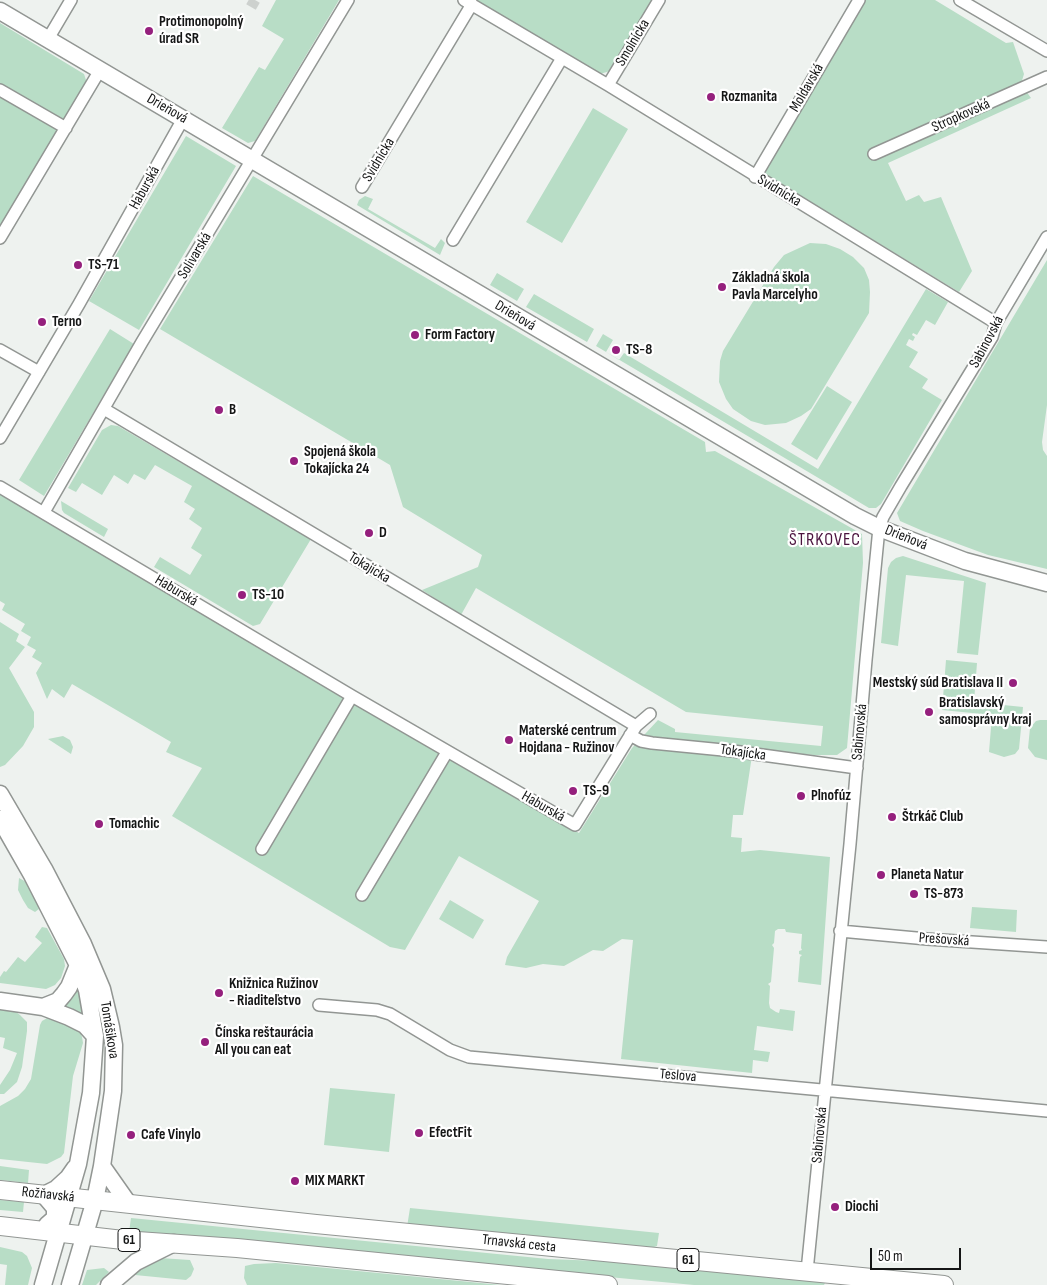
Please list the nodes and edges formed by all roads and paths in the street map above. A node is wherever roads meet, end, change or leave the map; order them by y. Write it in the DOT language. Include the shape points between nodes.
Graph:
graph roads {
  1 [pos="71,0"];
  2 [pos="348,0"];
  3 [pos="658,0"];
  4 [pos="859,0"];
  5 [pos="960,0"];
  6 [pos="468,2"];
  7 [pos="0,11"];
  8 [pos="48,39"];
  9 [pos="1047,50"];
  10 [pos="562,58"];
  11 [pos="100,70"];
  12 [pos="1047,77"];
  13 [pos="608,86"];
  14 [pos="0,90"];
  15 [pos="183,119"];
  16 [pos="66,128"];
  17 [pos="874,154"];
  18 [pos="253,160"];
  19 [pos="756,177"];
  20 [pos="362,187"];
  21 [pos="1047,237"];
  22 [pos="0,238"];
  23 [pos="453,240"];
  24 [pos="996,323"];
  25 [pos="0,350"];
  26 [pos="39,372"];
  27 [pos="104,408"];
  28 [pos="0,438"];
  29 [pos="0,487"];
  30 [pos="44,512"];
  31 [pos="879,528"];
  32 [pos="1047,583"];
  33 [pos="352,696"];
  34 [pos="650,714"];
  35 [pos="633,730"];
  36 [pos="447,752"];
  37 [pos="857,768"];
  38 [pos="0,794"];
  39 [pos="0,819"];
  40 [pos="262,849"];
  41 [pos="362,895"];
  42 [pos="840,930"];
  43 [pos="1047,946"];
  44 [pos="78,964"];
  45 [pos="0,1001"];
  46 [pos="319,1006"];
  47 [pos="43,1007"];
  48 [pos="95,1036"];
  49 [pos="824,1090"];
  50 [pos="1047,1112"];
  51 [pos="78,1164"];
  52 [pos="102,1166"];
  53 [pos="0,1190"];
  54 [pos="44,1195"];
  55 [pos="70,1198"];
  56 [pos="95,1200"];
  57 [pos="128,1203"];
  58 [pos="0,1226"];
  59 [pos="24,1228"];
  60 [pos="58,1232"];
  61 [pos="85,1235"];
  62 [pos="174,1243"];
  63 [pos="807,1271"];
  64 [pos="42,1285"];
  65 [pos="70,1285"];
  66 [pos="109,1285"];
  67 [pos="608,1285"];
  68 [pos="944,1285"];
  1 -- 8 [label="street"];
  2 -- 18 [label="street, Solivarská"];
  3 -- 13 [label="street, Smolnícka"];
  4 -- 19 [label="street, Moldavská"];
  5 -- 9 [label="street"];
  6 -- 10 [label="street, Svidnícka"];
  6 -- 20 [label="street, Svidnícka"];
  7 -- 8 [label="main road, Drieňová"];
  8 -- 11 [label="main road, Drieňová"];
  10 -- 13 [label="street, Svidnícka"];
  10 -- 23 [label="street"];
  11 -- 15 [label="main road, Drieňová"];
  11 -- 16 [label="street"];
  12 -- 17 [label="street, Stropkovská"];
  13 -- 19 [label="street, Svidnícka"];
  14 -- 16 [label="street"];
  15 -- 18 [label="main road, Drieňová"];
  15 -- 26 [label="street, Haburská"];
  16 -- 22 [label="street"];
  18 -- 27 [label="street, Solivarská"];
  18 -- 31 [label="main road, Drieňová" via="793,481"];
  19 -- 24 [label="street, Svidnícka"];
  21 -- 24 [label="street, Sabinovská"];
  24 -- 31 [label="street, Sabinovská" via="992,337"];
  25 -- 26 [label="street"];
  26 -- 28 [label="street, Haburská"];
  27 -- 30 [label="street, Solivarská"];
  27 -- 35 [label="street, Tokajícka"];
  29 -- 30 [label="street, Haburská"];
  30 -- 33 [label="street, Haburská"];
  31 -- 32 [label="main road, Drieňová" via="965,562"];
  31 -- 37 [label="street, Sabinovská"];
  33 -- 36 [label="street, Haburská"];
  33 -- 40 [label="street"];
  34 -- 35 [label="street, Haburská"];
  35 -- 36 [label="street, Haburská" via="574,825"];
  35 -- 37 [label="street, Tokajícka" via="641,741"];
  36 -- 41 [label="street"];
  37 -- 42 [label="street, Sabinovská"];
  38 -- 52 [label="main road, Tomášikova" via="84,944 102,989 114,1045 114,1077"];
  39 -- 44 [label="main road, Tomášikova"];
  42 -- 43 [label="street, Prešovská"];
  42 -- 49 [label="street, Sabinovská"];
  44 -- 47 [label="main road" via="64,994 58,1001"];
  44 -- 48 [label="main road, Tomášikova" via="87,990"];
  45 -- 47 [label="main road"];
  46 -- 49 [label="street, Teslova" via="377,1010 390,1014 450,1050 469,1057"];
  47 -- 48 [label="main road" via="85,1024"];
  48 -- 51 [label="main road, Tomášikova" via="91,1093"];
  49 -- 50 [label="street, Teslova"];
  49 -- 63 [label="street, Sabinovská"];
  51 -- 54 [label="main road" via="56,1189"];
  51 -- 55 [label="main road, Tomášikova"];
  52 -- 56 [label="main road, Tomášikova"];
  52 -- 57 [label="main road"];
  53 -- 54 [label="main road, Rožňavská / 61"];
  54 -- 55 [label="main road, Rožňavská / 61"];
  54 -- 59 [label="main road" via="56,1208 55,1218 48,1225"];
  55 -- 56 [label="main road, Rožňavská / 61"];
  55 -- 60 [label="main road, Tomášikova"];
  56 -- 57 [label="main road, Trnavská cesta / 61"];
  56 -- 61 [label="main road, Tomášikova"];
  57 -- 63 [label="main road, Trnavská cesta / 61"];
  58 -- 59 [label="main road, 61"];
  59 -- 60 [label="main road, 61"];
  60 -- 61 [label="main road, 61"];
  60 -- 64 [label="main road, Tomášikova"];
  61 -- 62 [label="main road, 61"];
  61 -- 65 [label="main road, Tomášikova"];
  62 -- 66 [label="main road" via="136,1262"];
  62 -- 67 [label="main road, 61"];
  63 -- 68 [label="main road, Trnavská cesta / 61"];
}
